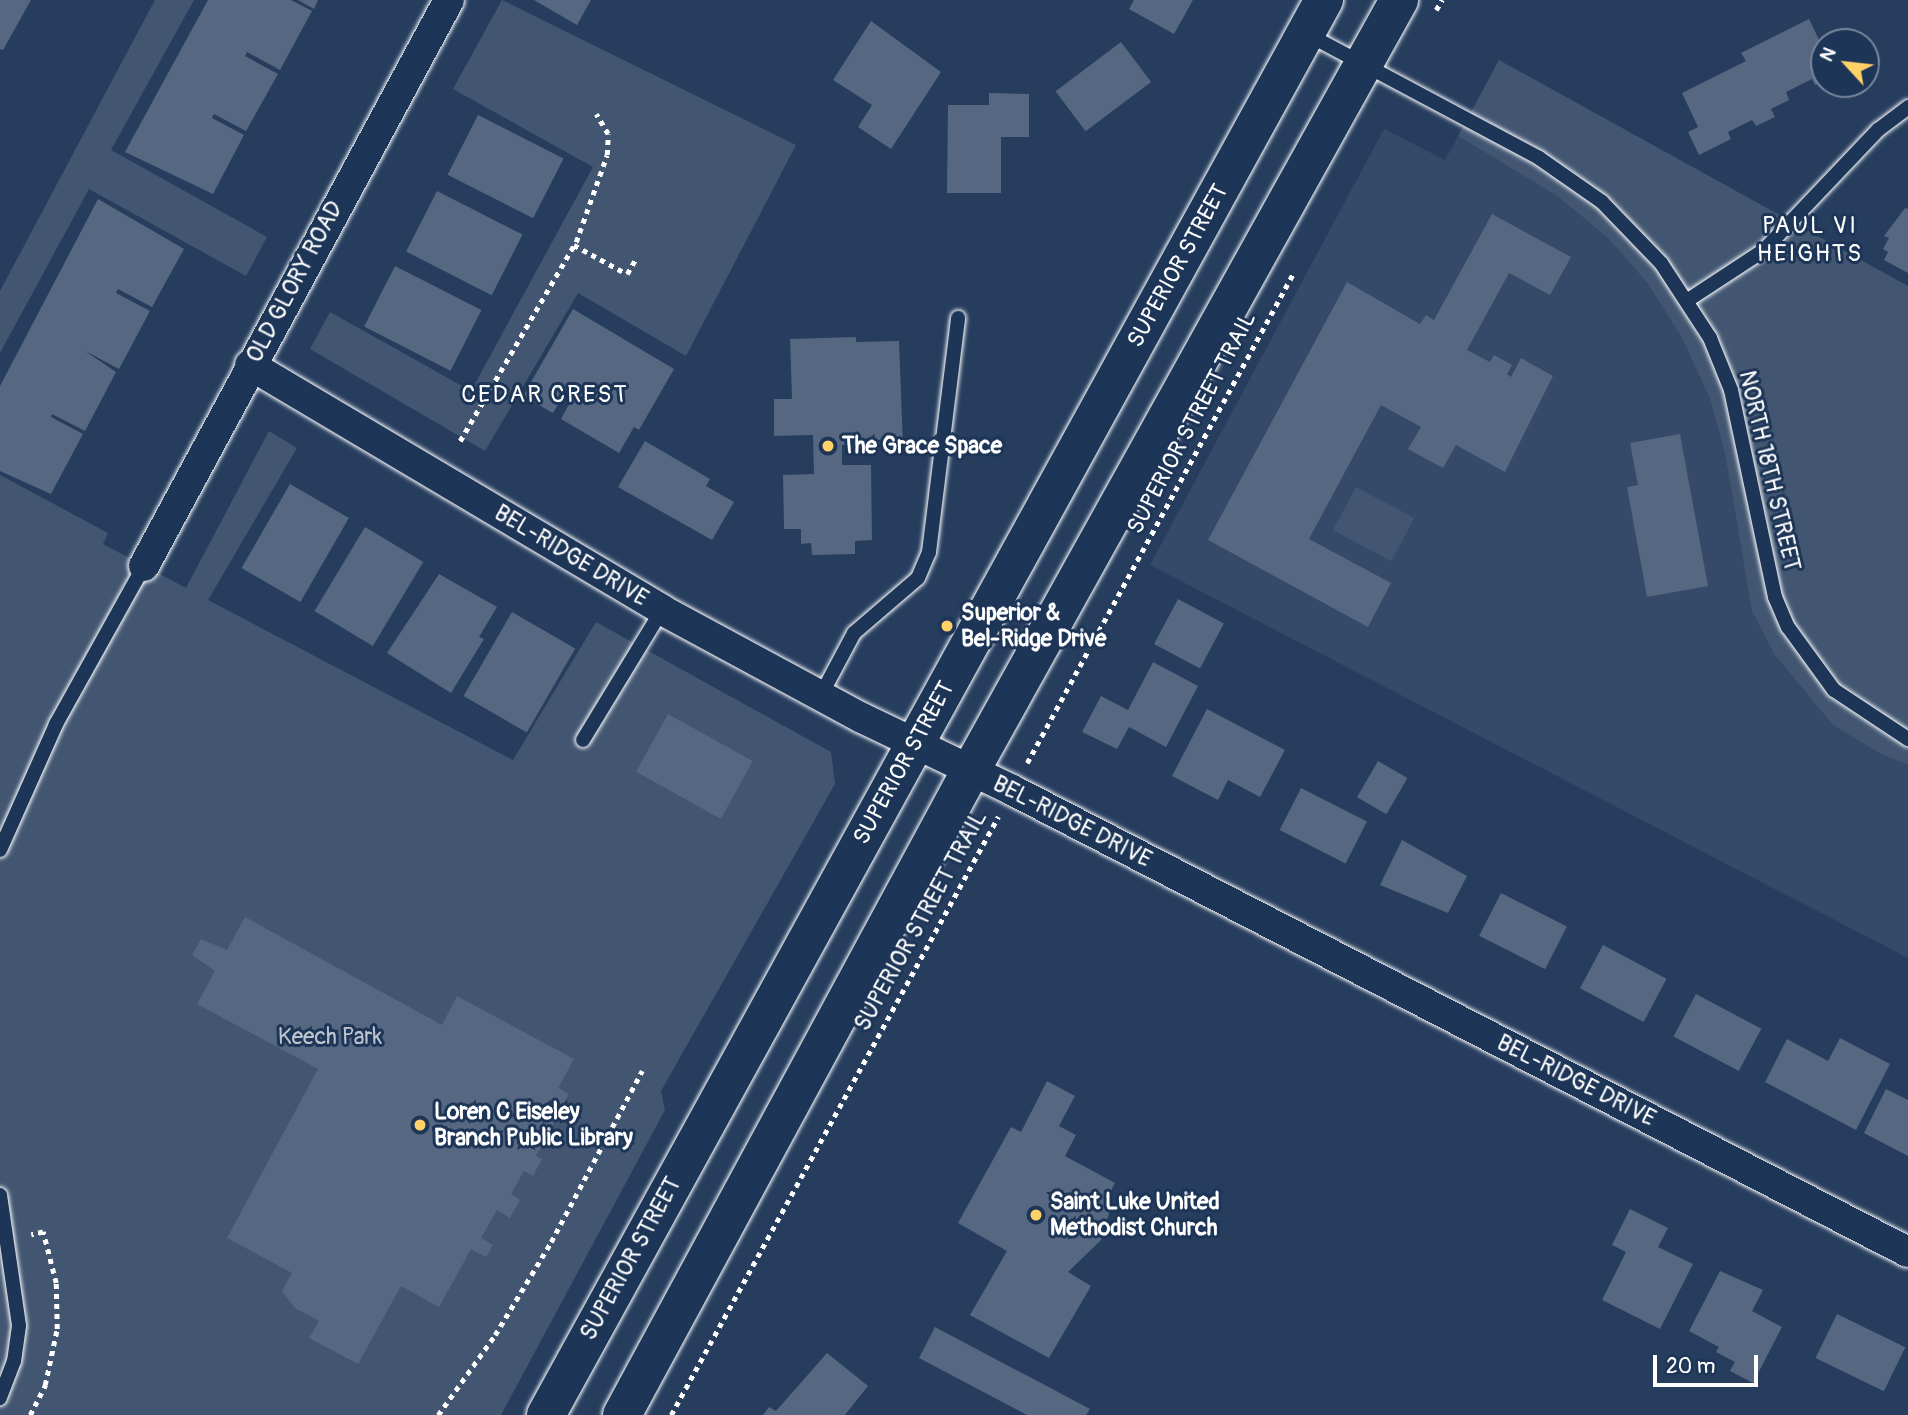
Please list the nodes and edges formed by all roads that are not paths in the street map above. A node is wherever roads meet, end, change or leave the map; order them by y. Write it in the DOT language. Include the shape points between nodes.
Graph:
graph roads {
  1 [pos="449,0"];
  2 [pos="1324,0"];
  3 [pos="1399,0"];
  4 [pos="1306,33"];
  5 [pos="1364,65"];
  6 [pos="1908,107"];
  7 [pos="1688,300"];
  8 [pos="958,318"];
  9 [pos="250,365"];
  10 [pos="144,566"];
  11 [pos="662,610"];
  12 [pos="821,695"];
  13 [pos="1908,739"];
  14 [pos="583,740"];
  15 [pos="916,742"];
  16 [pos="971,770"];
  17 [pos="0,850"];
  18 [pos="0,1195"];
  19 [pos="1908,1252"];
  20 [pos="0,1398"];
  21 [pos="546,1415"];
  22 [pos="622,1415"];
  1 -- 9 [label="street, OLD GLORY ROAD"];
  2 -- 4 [label="main road, SUPERIOR STREET"];
  3 -- 5 [label="main road"];
  4 -- 5 [label="lane, NORTH 18TH STREET"];
  4 -- 15 [label="main road, SUPERIOR STREET"];
  5 -- 7 [label="lane, NORTH 18TH STREET" via="1528,152 1602,202 1647,247"];
  5 -- 16 [label="main road"];
  6 -- 7 [label="lane" via="1878,130 1765,250"];
  7 -- 13 [label="lane, NORTH 18TH STREET" via="1731,390 1775,597 1788,627 1834,690"];
  8 -- 12 [label="lane" via="929,552 918,578 854,633 839,653"];
  9 -- 10 [label="street, OLD GLORY ROAD"];
  9 -- 11 [label="street, BEL-RIDGE DRIVE"];
  10 -- 17 [label="lane" via="56,724"];
  11 -- 12 [label="street, BEL-RIDGE DRIVE"];
  11 -- 14 [label="lane"];
  12 -- 15 [label="street, BEL-RIDGE DRIVE"];
  15 -- 16 [label="street, BEL-RIDGE DRIVE"];
  15 -- 21 [label="main road, SUPERIOR STREET"];
  16 -- 19 [label="street, BEL-RIDGE DRIVE"];
  16 -- 22 [label="main road"];
  18 -- 20 [label="lane" via="19,1326 14,1361"];
}
